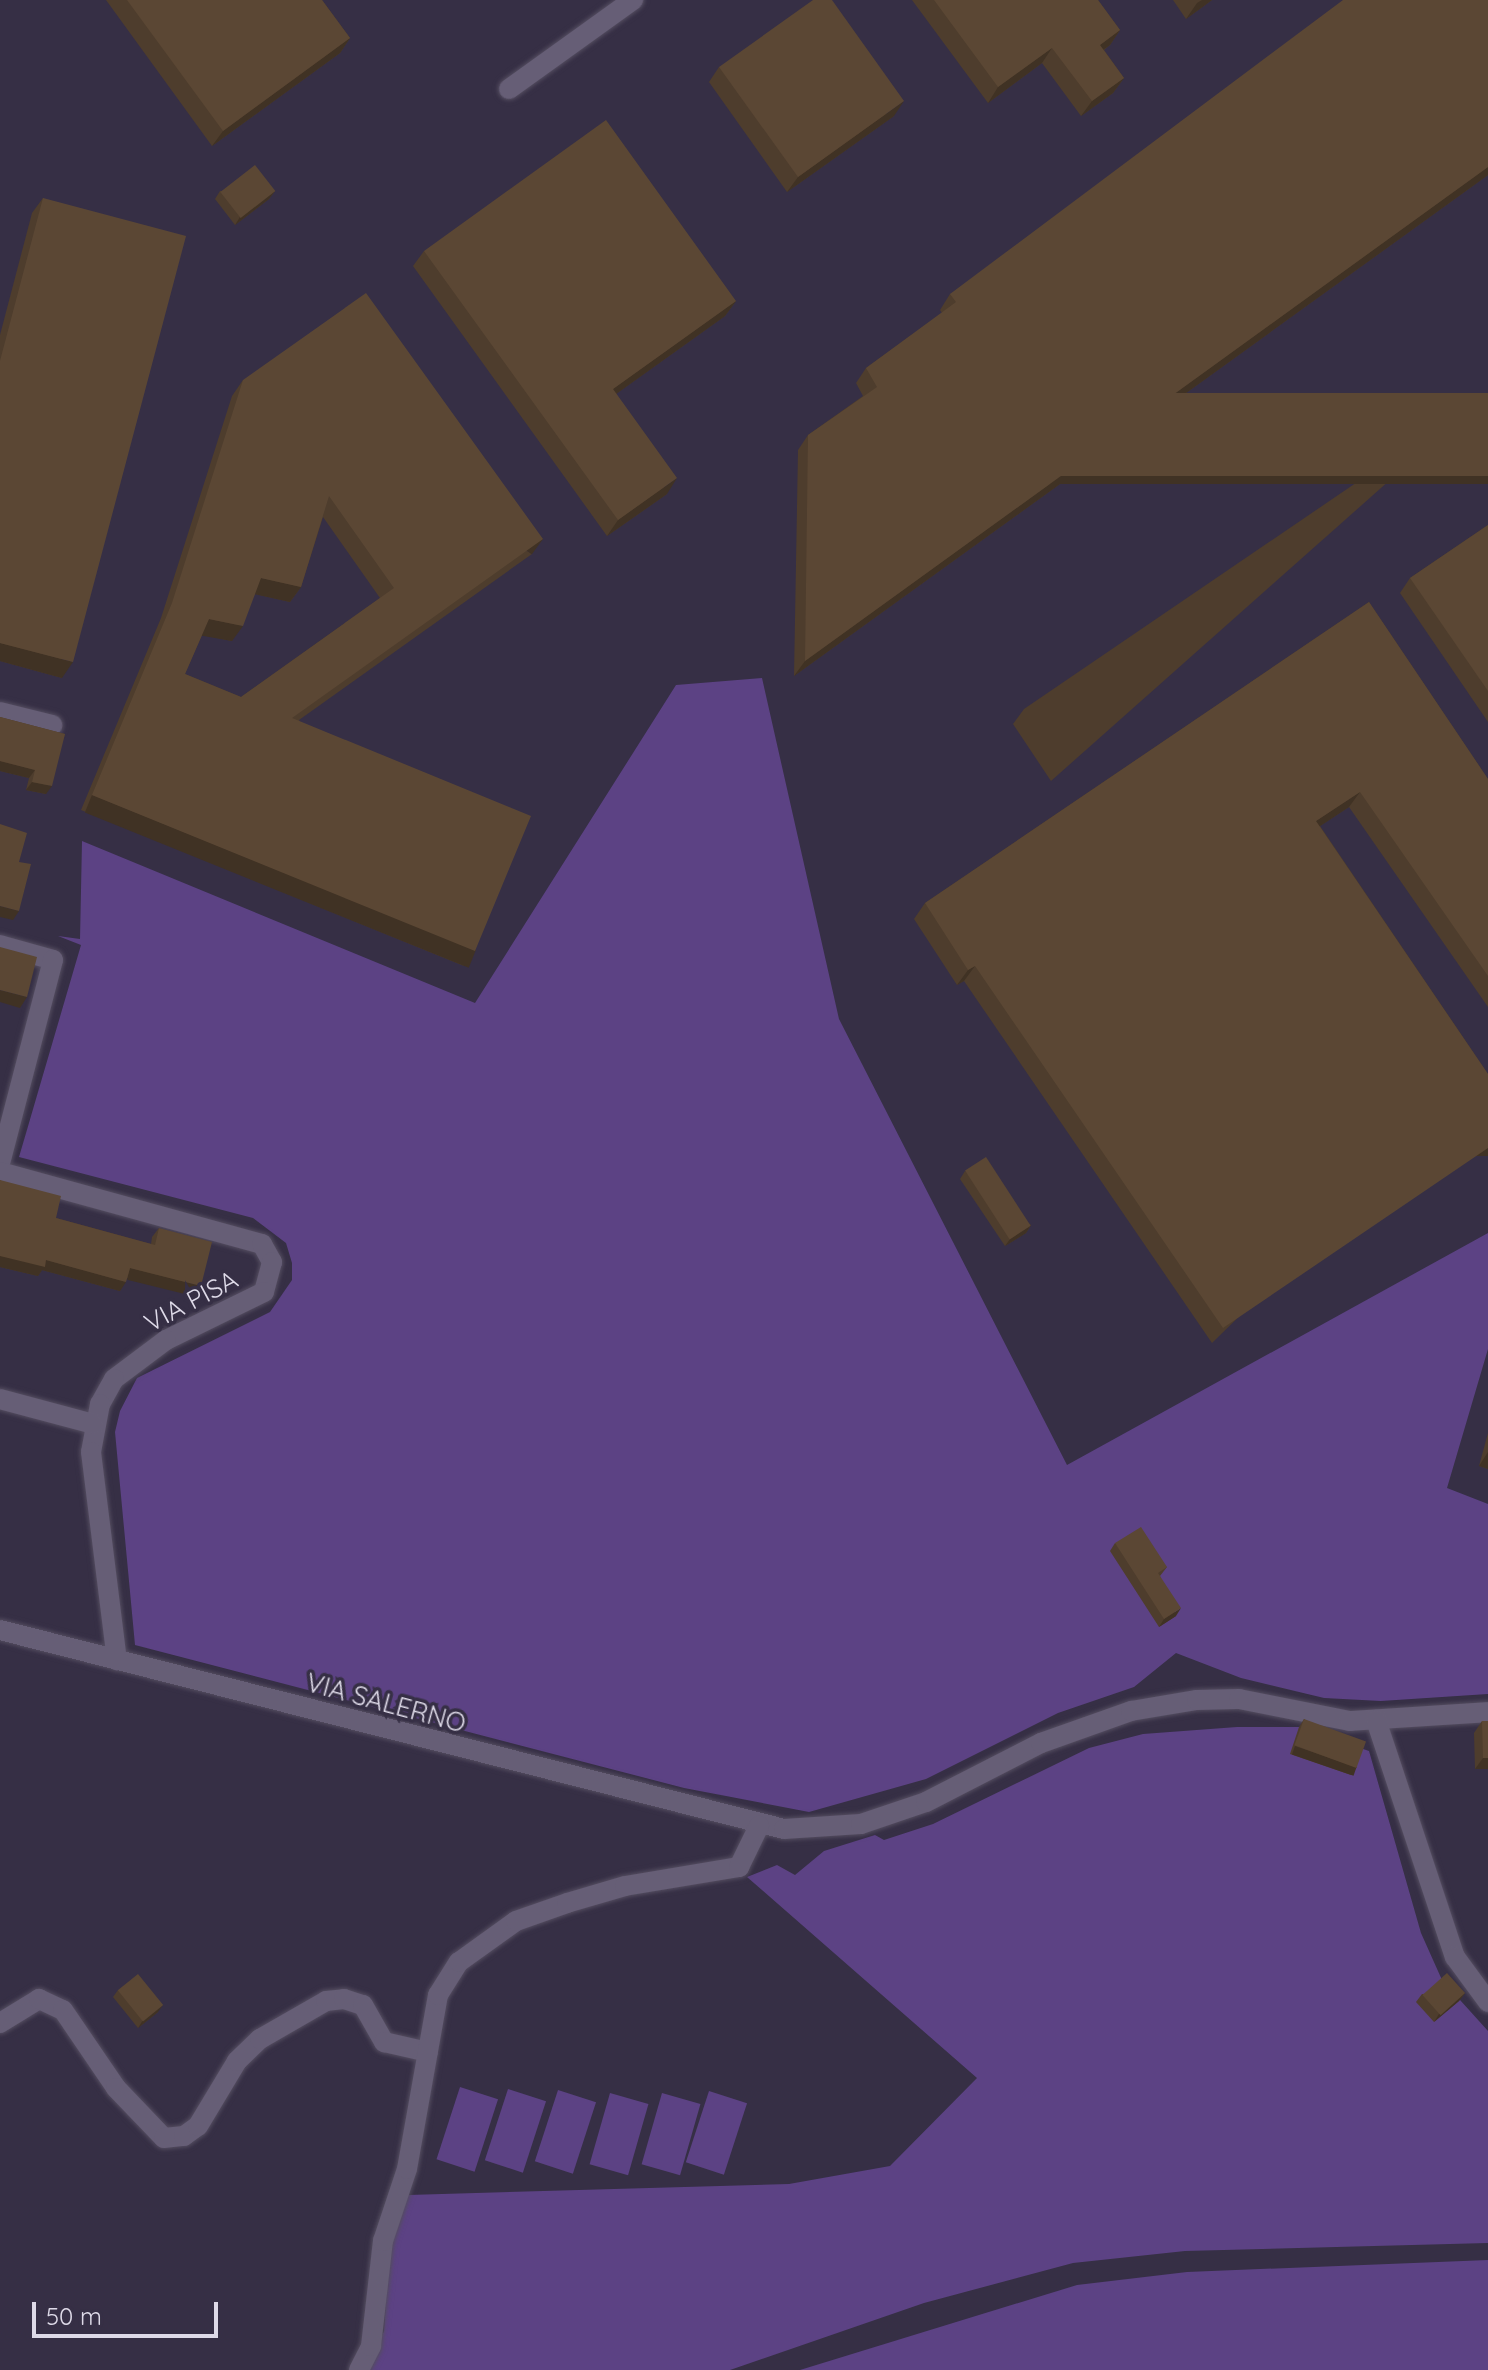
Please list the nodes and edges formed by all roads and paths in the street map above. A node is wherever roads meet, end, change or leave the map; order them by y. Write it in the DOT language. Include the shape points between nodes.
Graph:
graph roads {
  1 [pos="633,0"];
  2 [pos="509,89"];
  3 [pos="0,712"];
  4 [pos="52,725"];
  5 [pos="0,945"];
  6 [pos="0,1163"];
  7 [pos="0,1172"];
  8 [pos="0,1399"];
  9 [pos="93,1424"];
  10 [pos="0,1630"];
  11 [pos="117,1660"];
  12 [pos="1488,1712"];
  13 [pos="1376,1720"];
  14 [pos="759,1826"];
  15 [pos="1488,2002"];
  16 [pos="0,2023"];
  17 [pos="428,2052"];
  18 [pos="359,2370"];
  1 -- 2 [label="street"];
  3 -- 4 [label="street"];
  5 -- 6 [label="street" via="53,960"];
  7 -- 9 [label="street, VIA PISA" via="262,1244 272,1262 264,1292 166,1340 114,1379"];
  8 -- 9 [label="street"];
  9 -- 11 [label="street, VIA PISA" via="91,1452"];
  10 -- 11 [label="street, VIA SALERNO"];
  11 -- 14 [label="street, VIA SALERNO"];
  12 -- 13 [label="street, VIA SALERNO"];
  13 -- 14 [label="street, VIA SALERNO" via="1350,1721 1239,1699 1131,1711 1041,1743 926,1802 861,1824 822,1829"];
  13 -- 15 [label="street" via="1455,1957"];
  14 -- 17 [label="street" via="739,1867 607,1891 516,1921 489,1936 459,1962 438,1995"];
  16 -- 17 [label="street" via="39,1999 63,2010 116,2088 164,2138 184,2136 198,2126 237,2061 260,2039 326,2001 363,2005 384,2042"];
  17 -- 18 [label="street" via="407,2169 383,2241 371,2346"];
}
